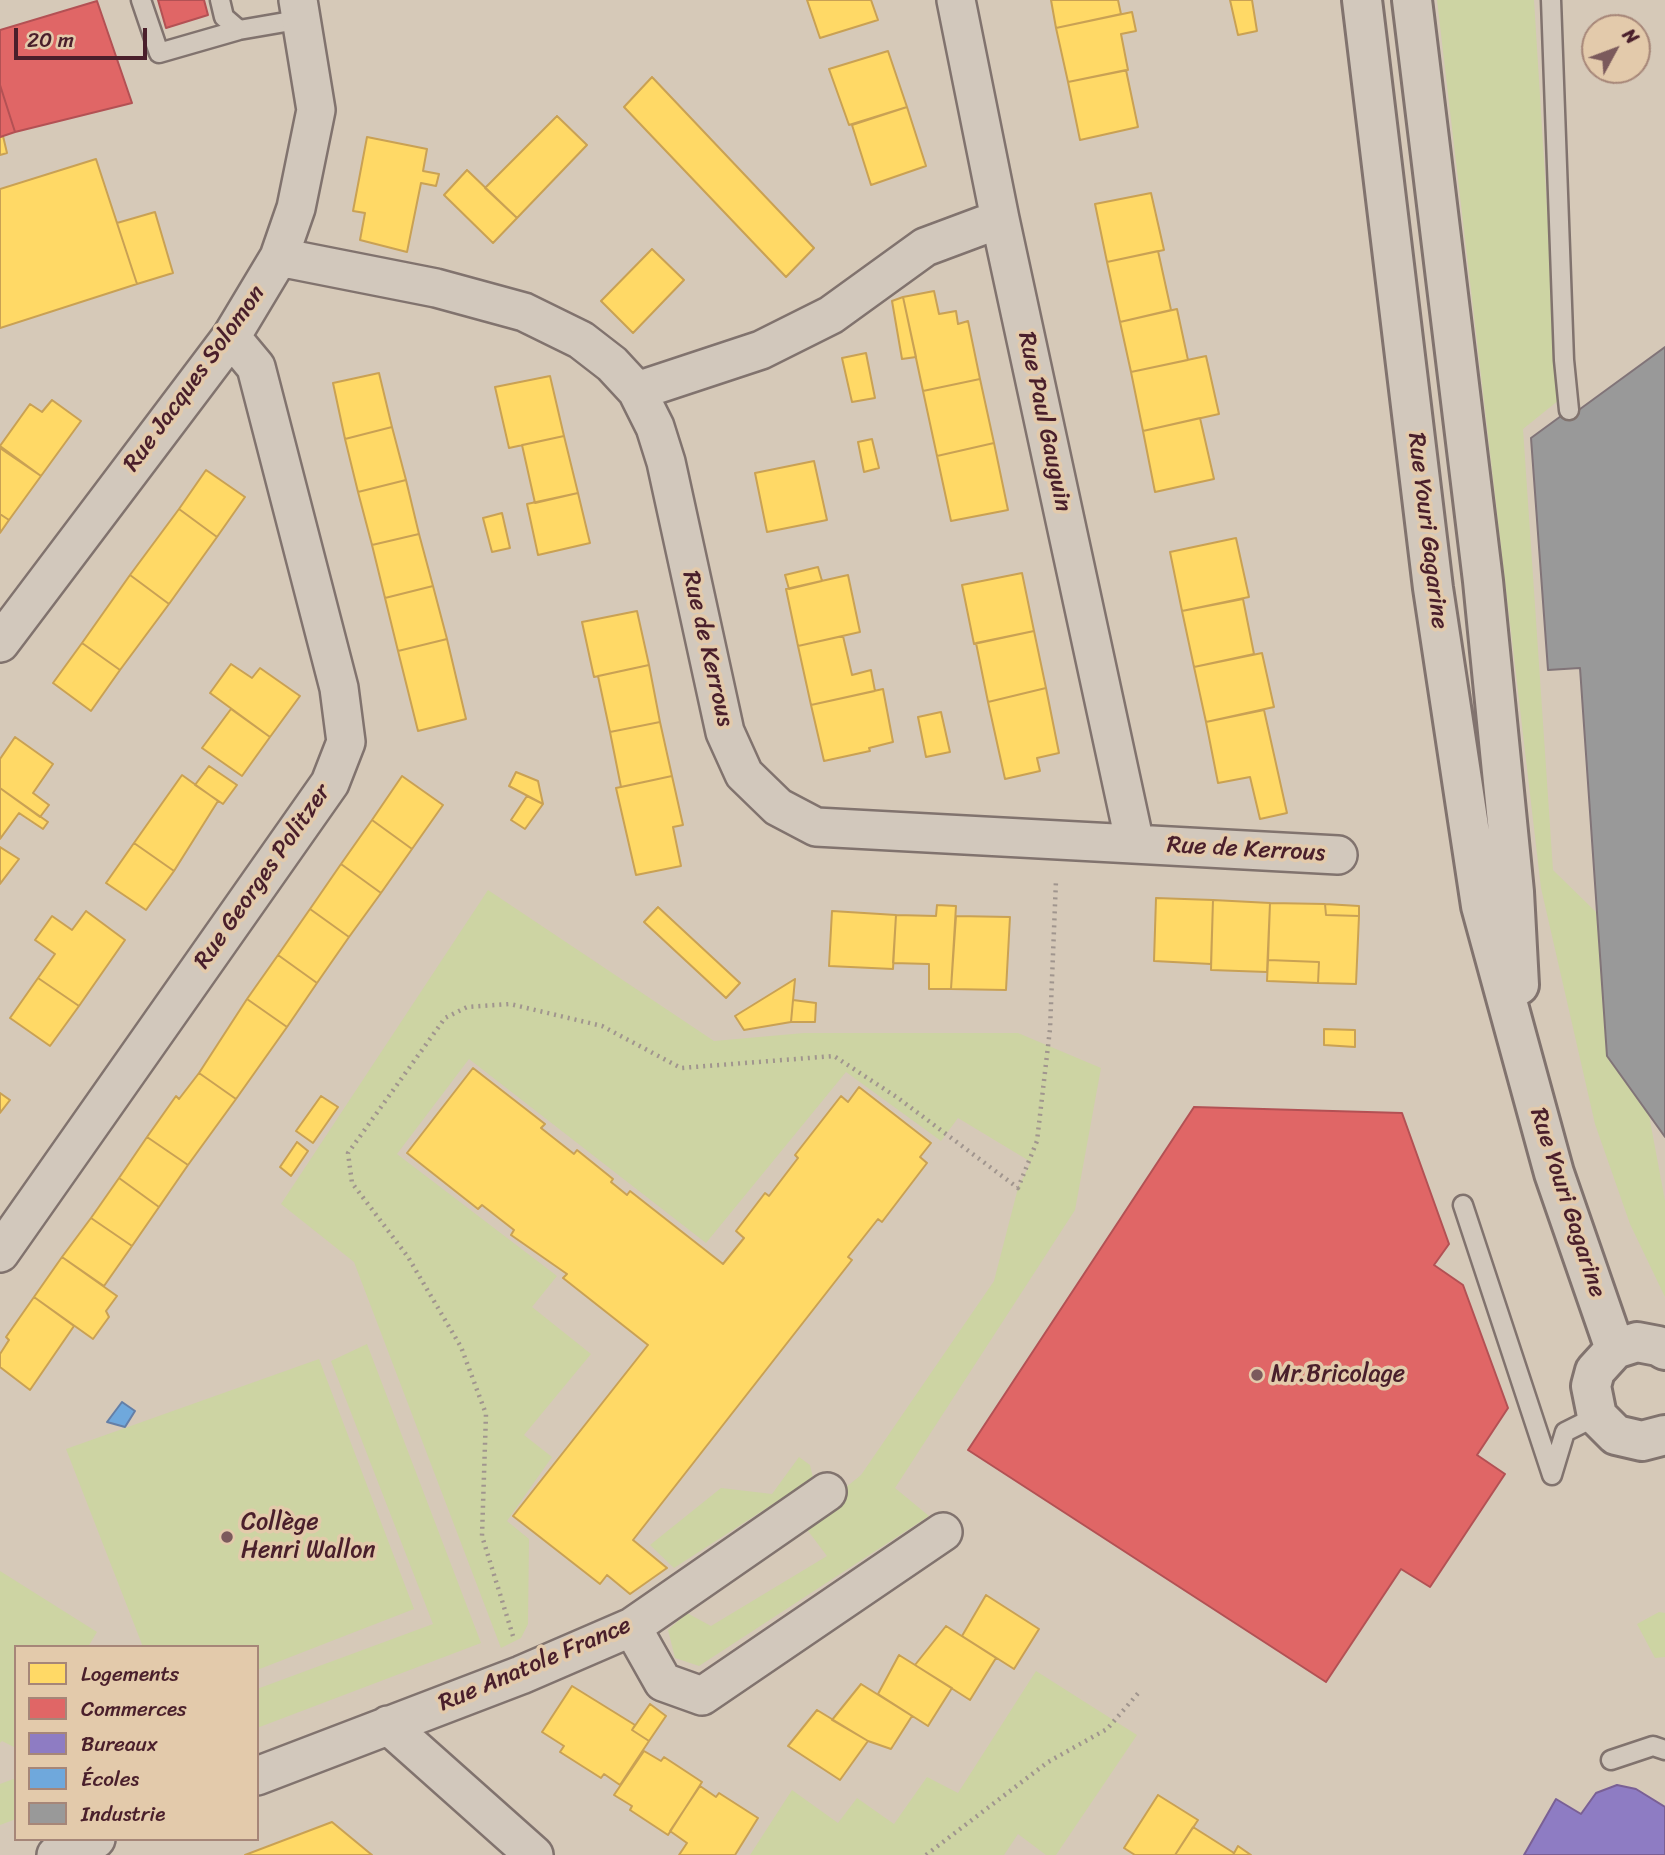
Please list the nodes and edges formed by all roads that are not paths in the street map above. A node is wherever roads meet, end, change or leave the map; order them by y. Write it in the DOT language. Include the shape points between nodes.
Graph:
graph roads {
  1 [pos="141,0"];
  2 [pos="220,0"];
  3 [pos="956,0"];
  4 [pos="1362,0"];
  5 [pos="1412,0"];
  6 [pos="1551,0"];
  7 [pos="300,9"];
  8 [pos="239,30"];
  9 [pos="1000,219"];
  10 [pos="279,257"];
  11 [pos="230,337"];
  12 [pos="637,391"];
  13 [pos="1569,410"];
  14 [pos="0,643"];
  15 [pos="1135,844"];
  16 [pos="1338,855"];
  17 [pos="1522,1057"];
  18 [pos="1463,1205"];
  19 [pos="0,1253"];
  20 [pos="1615,1349"];
  21 [pos="1665,1350"];
  22 [pos="1597,1416"];
  23 [pos="1665,1435"];
  24 [pos="827,1492"];
  25 [pos="943,1532"];
  26 [pos="632,1627"];
  27 [pos="388,1725"];
  28 [pos="1665,1750"];
  29 [pos="1611,1760"];
  30 [pos="259,1775"];
  31 [pos="91,1841"];
  32 [pos="56,1855"];
  33 [pos="534,1855"];
  1 -- 8 [label="lane" via="159,53"];
  2 -- 8 [label="lane" via="224,17"];
  3 -- 9 [label="street, Rue Paul Gauguin"];
  4 -- 17 [label="street, Rue Youri Gagarine" via="1433,588 1481,906"];
  5 -- 17 [label="street, Rue Youri Gagarine" via="1483,581 1514,892"];
  6 -- 13 [label="lane"];
  7 -- 8 [label="lane"];
  7 -- 10 [label="street, Rue Jacques Solomon" via="316,110 296,208"];
  9 -- 12 [label="street" via="925,247 831,314 761,350"];
  9 -- 15 [label="street, Rue Paul Gauguin"];
  10 -- 11 [label="street, Rue Jacques Solomon"];
  10 -- 12 [label="street, Rue de Kerrous" via="436,288 524,312 581,340 612,363"];
  11 -- 14 [label="street, Rue Jacques Solomon"];
  11 -- 19 [label="street, Rue Georges Politzer" via="256,367 339,688 346,742 330,783"];
  12 -- 15 [label="street, Rue de Kerrous" via="666,462 724,732 744,774 778,807 816,827"];
  15 -- 16 [label="street, Rue de Kerrous"];
  17 -- 20 [label="street, Rue Youri Gagarine" via="1554,1173"];
  18 -- 22 [label="lane" via="1552,1475 1565,1432"];
  20 -- 21 [label="street" via="1637,1342"];
  20 -- 22 [label="street" via="1595,1371 1592,1402"];
  22 -- 23 [label="street" via="1605,1427 1628,1440"];
  24 -- 26 [label="street, Rue Anatole France"];
  25 -- 26 [label="street" via="702,1696 663,1682"];
  26 -- 27 [label="street, Rue Anatole France"];
  27 -- 30 [label="street, Rue Anatole France"];
  27 -- 33 [label="street"];
  28 -- 29 [label="lane" via="1653,1746"];
  31 -- 32 [label="street"];
}
